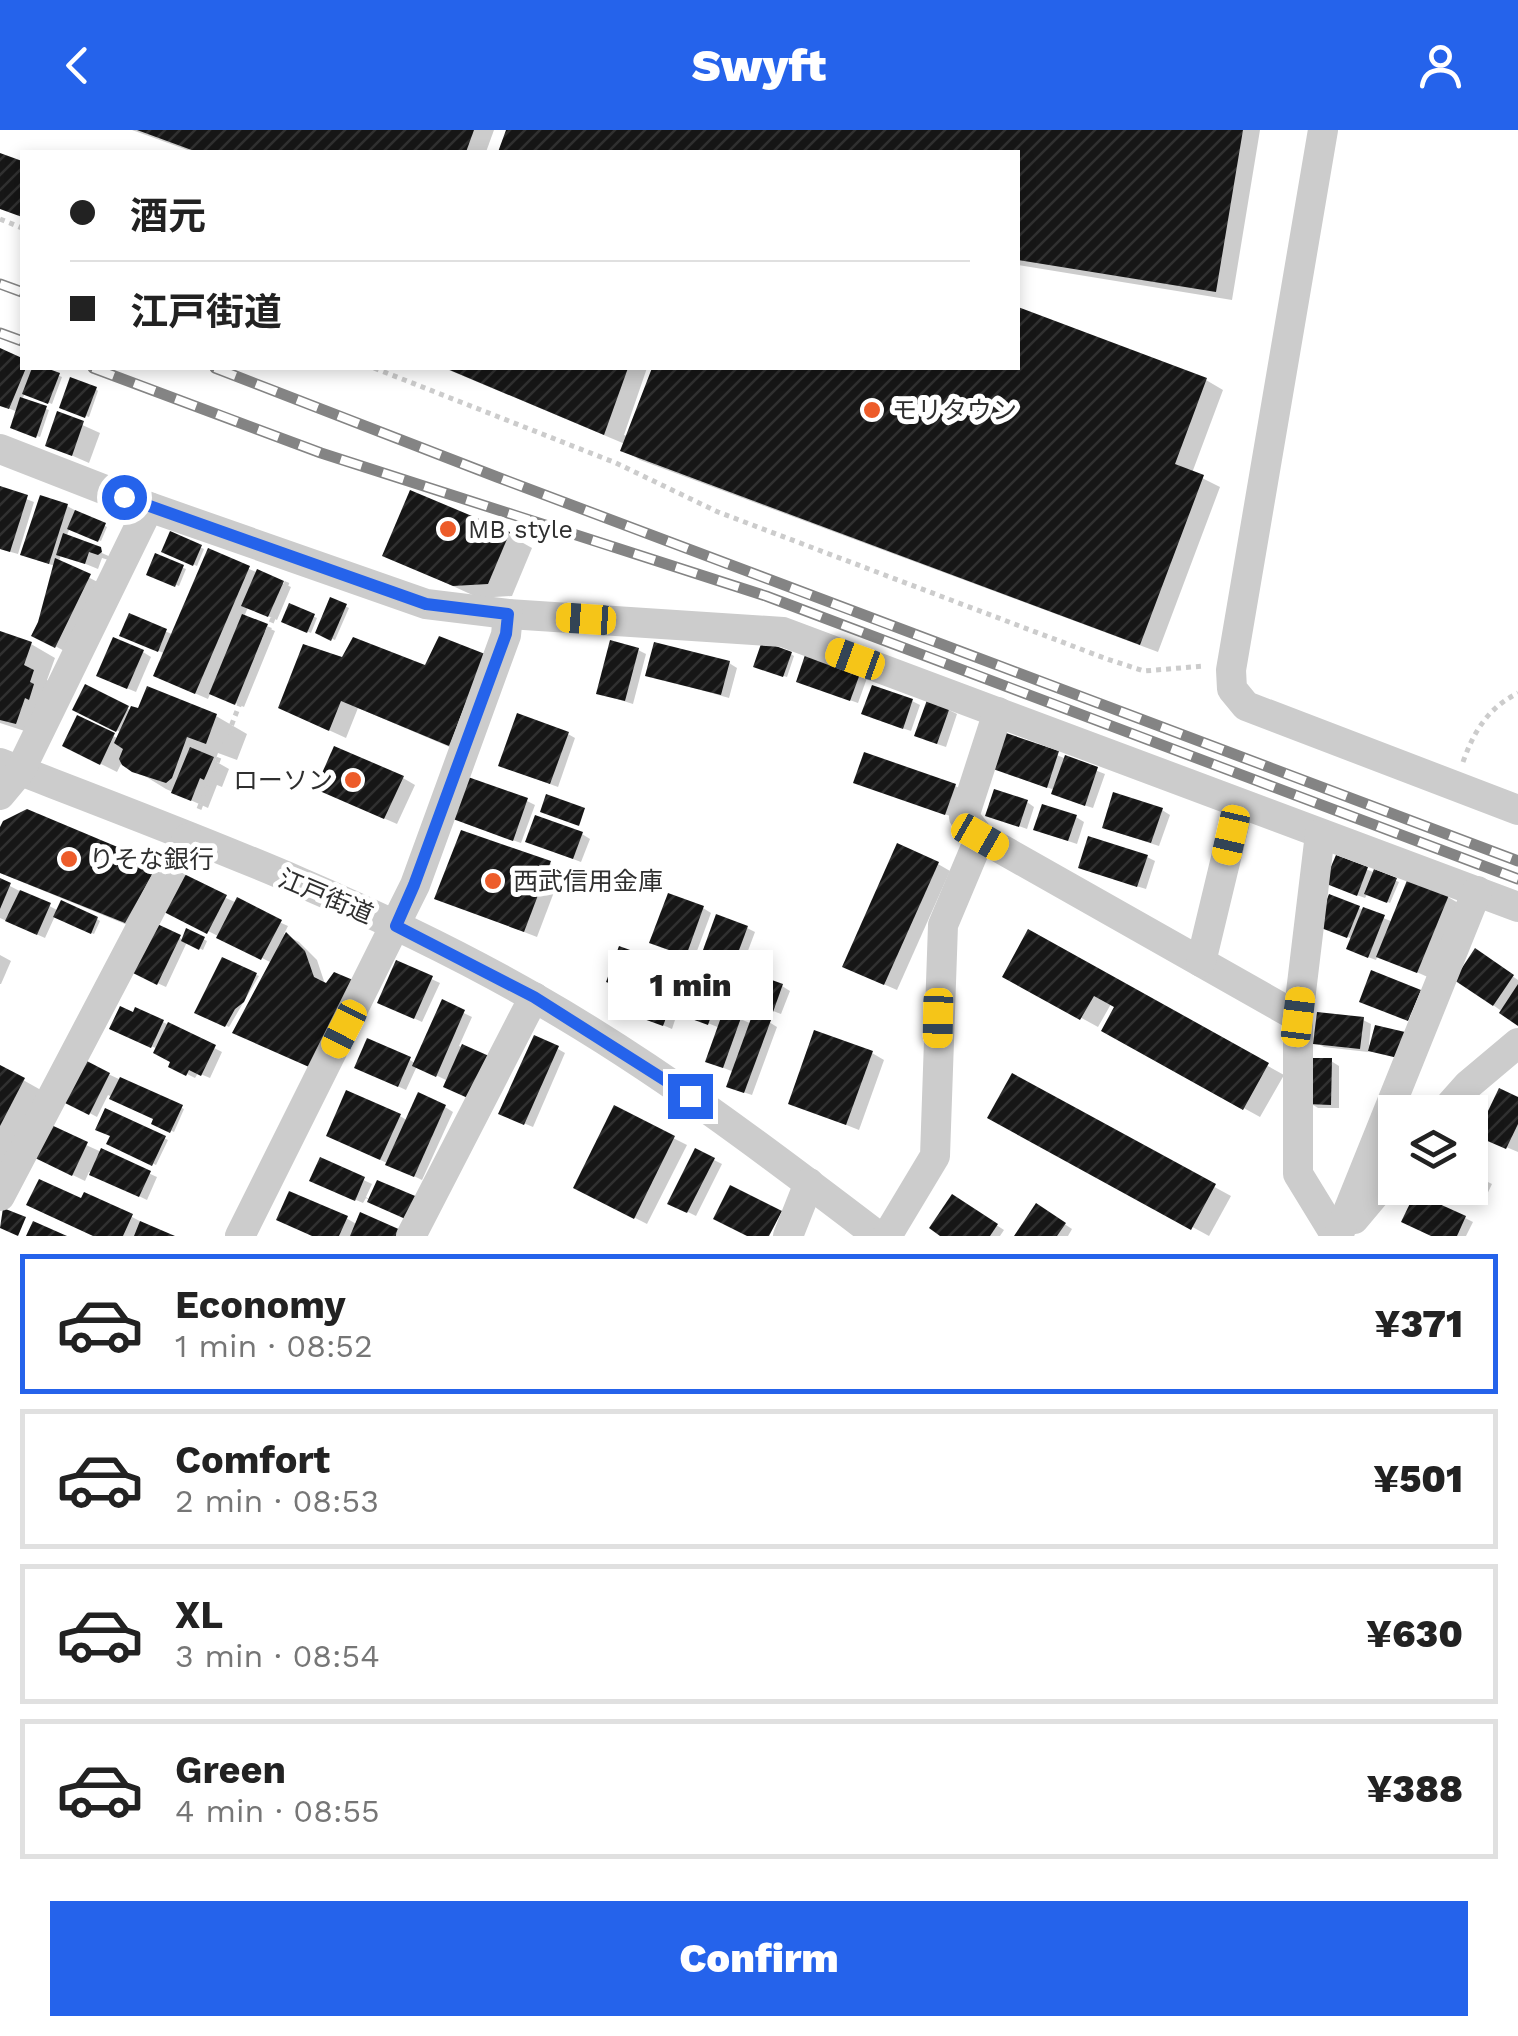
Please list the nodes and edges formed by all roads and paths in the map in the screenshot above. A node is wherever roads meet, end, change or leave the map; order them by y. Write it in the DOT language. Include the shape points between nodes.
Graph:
graph roads {
  1 [pos="1323,130"];
  2 [pos="379,370"];
  3 [pos="0,448"];
  4 [pos="149,507"];
  5 [pos="296,560"];
  6 [pos="508,614"];
  7 [pos="1231,670"];
  8 [pos="1518,693"];
  9 [pos="998,712"];
  10 [pos="10,767"];
  11 [pos="1460,770"];
  12 [pos="0,795"];
  13 [pos="1239,804"];
  14 [pos="1518,810"];
  15 [pos="1320,834"];
  16 [pos="980,837"];
  17 [pos="188,838"];
  18 [pos="1477,891"];
  19 [pos="1518,907"];
  20 [pos="396,926"];
  21 [pos="1201,962"];
  22 [pos="534,997"];
  23 [pos="1298,1017"];
  24 [pos="1518,1043"];
  25 [pos="1459,1095"];
  26 [pos="809,1183"];
  27 [pos="1378,1190"];
  28 [pos="0,1196"];
  29 [pos="240,1236"];
  30 [pos="410,1236"];
  31 [pos="788,1236"];
  32 [pos="878,1236"];
  33 [pos="887,1236"];
  34 [pos="1338,1236"];
  1 -- 7 [label="street"];
  2 -- 7 [label="path" via="616,463 718,512 1107,659 1144,671"];
  3 -- 4 [label="street"];
  4 -- 5 [label="street"];
  4 -- 10 [label="street"];
  5 -- 6 [label="street" via="426,604"];
  5 -- 17 [label="path"];
  6 -- 9 [label="street" via="784,632"];
  6 -- 20 [label="street"];
  7 -- 14 [label="street" via="1232,689 1246,706"];
  8 -- 11 [label="path" via="1490,711"];
  9 -- 13 [label="street"];
  9 -- 16 [label="street" via="964,818"];
  10 -- 12 [label="street"];
  10 -- 17 [label="street, 江戸街道"];
  13 -- 15 [label="street"];
  13 -- 21 [label="street"];
  15 -- 18 [label="street"];
  15 -- 23 [label="street"];
  16 -- 21 [label="street"];
  16 -- 33 [label="street" via="943,925 935,1156"];
  17 -- 20 [label="street, 江戸街道"];
  17 -- 28 [label="street"];
  18 -- 19 [label="street"];
  18 -- 34 [label="street"];
  20 -- 22 [label="street, 江戸街道"];
  20 -- 29 [label="street"];
  21 -- 23 [label="street"];
  22 -- 26 [label="street, 江戸街道" via="690,1096"];
  22 -- 30 [label="street"];
  23 -- 34 [label="street" via="1298,1174"];
  24 -- 25 [label="street"];
  26 -- 31 [label="street"];
  26 -- 32 [label="street, 江戸街道"];
  27 -- 34 [label="street"];
}
